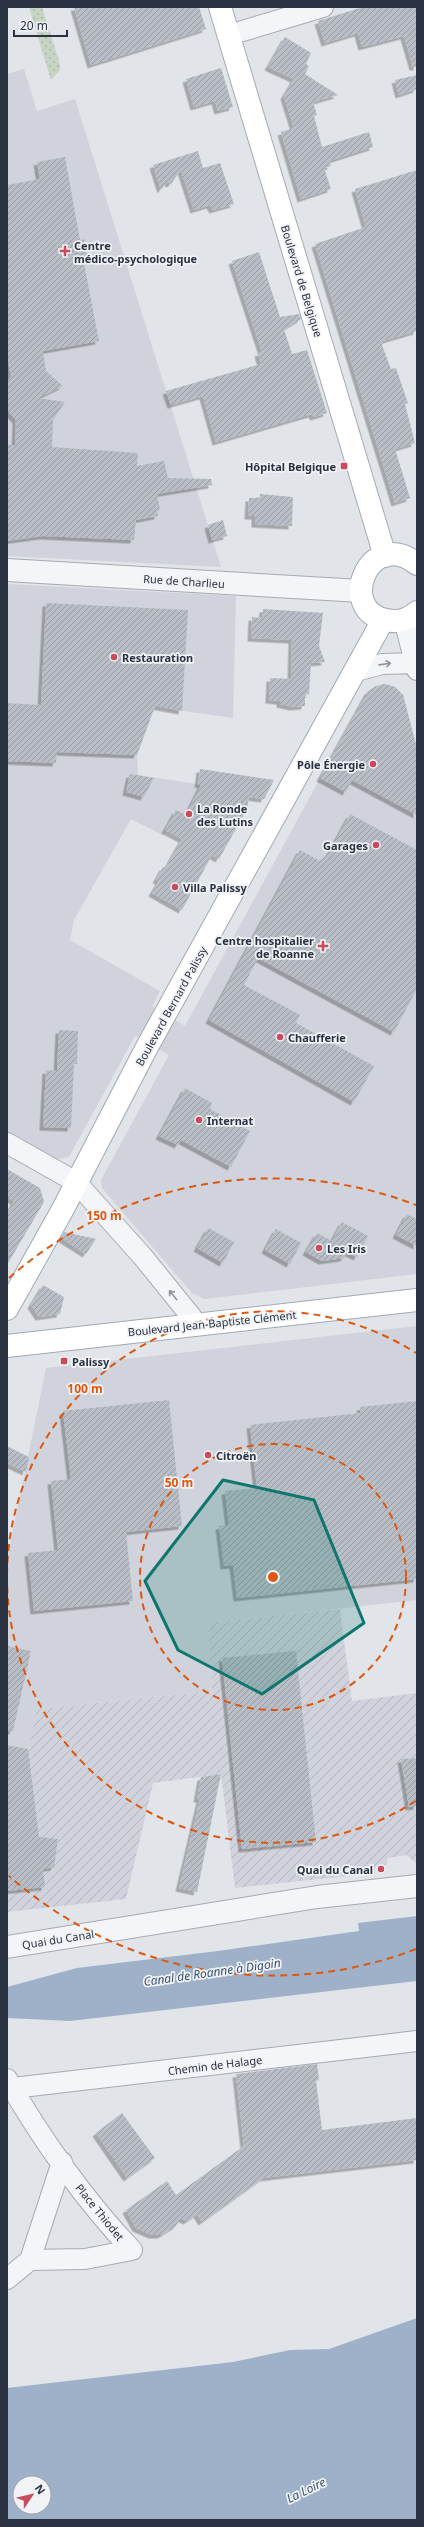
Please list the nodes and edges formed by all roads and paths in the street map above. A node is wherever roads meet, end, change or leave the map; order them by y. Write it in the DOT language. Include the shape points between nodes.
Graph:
graph roads {
  1 [pos="220,7"];
  2 [pos="323,7"];
  3 [pos="228,35"];
  4 [pos="385,556"];
  5 [pos="417,564"];
  6 [pos="7,570"];
  7 [pos="360,591"];
  8 [pos="401,617"];
  9 [pos="416,666"];
  10 [pos="356,671"];
  11 [pos="7,1143"];
  12 [pos="76,1182"];
  13 [pos="417,1300"];
  14 [pos="7,1309"];
  15 [pos="198,1325"];
  16 [pos="7,1346"];
  17 [pos="417,1886"];
  18 [pos="7,1947"];
  19 [pos="417,2041"];
  20 [pos="10,2084"];
  21 [pos="62,2162"];
  22 [pos="30,2260"];
  23 [pos="7,2279"];
  1 -- 3 [label="main road, Boulevard de Belgique"];
  2 -- 3 [label="street"];
  3 -- 4 [label="main road, Boulevard de Belgique"];
  4 -- 5 [label="main road" via="396,554 407,557"];
  4 -- 7 [label="main road" via="369,565 361,581"];
  6 -- 7 [label="street, Rue de Charlieu"];
  7 -- 8 [label="main road" via="368,609"];
  8 -- 9 [label="street"];
  8 -- 10 [label="main road, Boulevard Bernard Palissy"];
  10 -- 9 [label="street, one-way" via="382,664"];
  10 -- 12 [label="main road, Boulevard Bernard Palissy" via="147,1047"];
  11 -- 12 [label="street"];
  12 -- 14 [label="main road, Boulevard Bernard Palissy"];
  15 -- 12 [label="street, one-way" via="143,1257"];
  13 -- 15 [label="main road, Boulevard Jean-Baptiste Clément"];
  15 -- 16 [label="main road, Boulevard Jean-Baptiste Clément"];
  17 -- 18 [label="street, Quai du Canal" via="317,1897"];
  19 -- 20 [label="street, Chemin de Halage"];
  20 -- 21 [label="street, Place Thiodet"];
  21 -- 22 [label="street"];
  21 -- 22 [label="street, Place Thiodet" via="110,2228 132,2250 85,2259"];
  22 -- 23 [label="street"];
}
